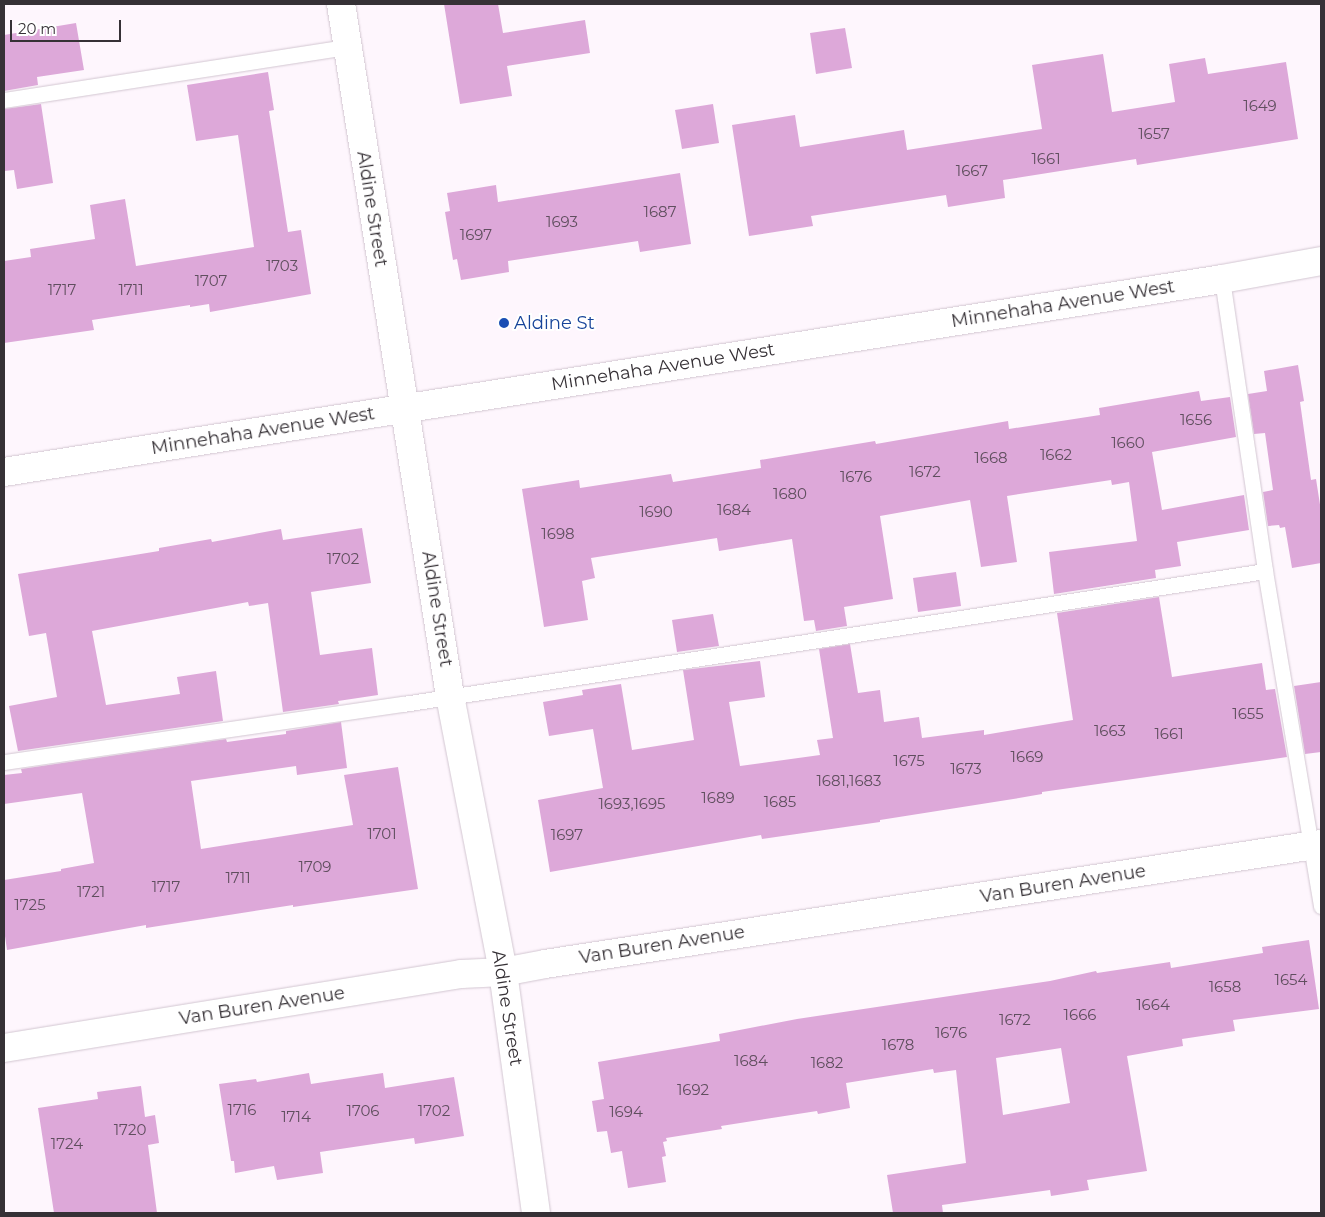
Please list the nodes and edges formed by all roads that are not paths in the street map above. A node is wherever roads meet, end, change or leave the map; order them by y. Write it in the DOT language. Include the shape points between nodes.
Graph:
graph roads {
  1 [pos="341,4"];
  2 [pos="347,47"];
  3 [pos="4,100"];
  4 [pos="1321,261"];
  5 [pos="1222,279"];
  6 [pos="405,408"];
  7 [pos="4,472"];
  8 [pos="1265,571"];
  9 [pos="450,696"];
  10 [pos="4,762"];
  11 [pos="1316,844"];
  12 [pos="1321,906"];
  13 [pos="503,972"];
  14 [pos="4,1048"];
  15 [pos="536,1213"];
  1 -- 2 [label="street, Aldine Street"];
  2 -- 3 [label="lane"];
  2 -- 6 [label="street, Aldine Street"];
  4 -- 5 [label="street, Minnehaha Avenue West"];
  5 -- 6 [label="street, Minnehaha Avenue West"];
  5 -- 8 [label="lane"];
  6 -- 7 [label="street, Minnehaha Avenue West"];
  6 -- 9 [label="street, Aldine Street"];
  8 -- 9 [label="lane"];
  8 -- 11 [label="lane"];
  9 -- 10 [label="lane"];
  9 -- 13 [label="street, Aldine Street"];
  11 -- 12 [label="lane"];
  11 -- 13 [label="street, Van Buren Avenue"];
  13 -- 14 [label="street, Van Buren Avenue" via="461,974"];
  13 -- 15 [label="street, Aldine Street"];
}
